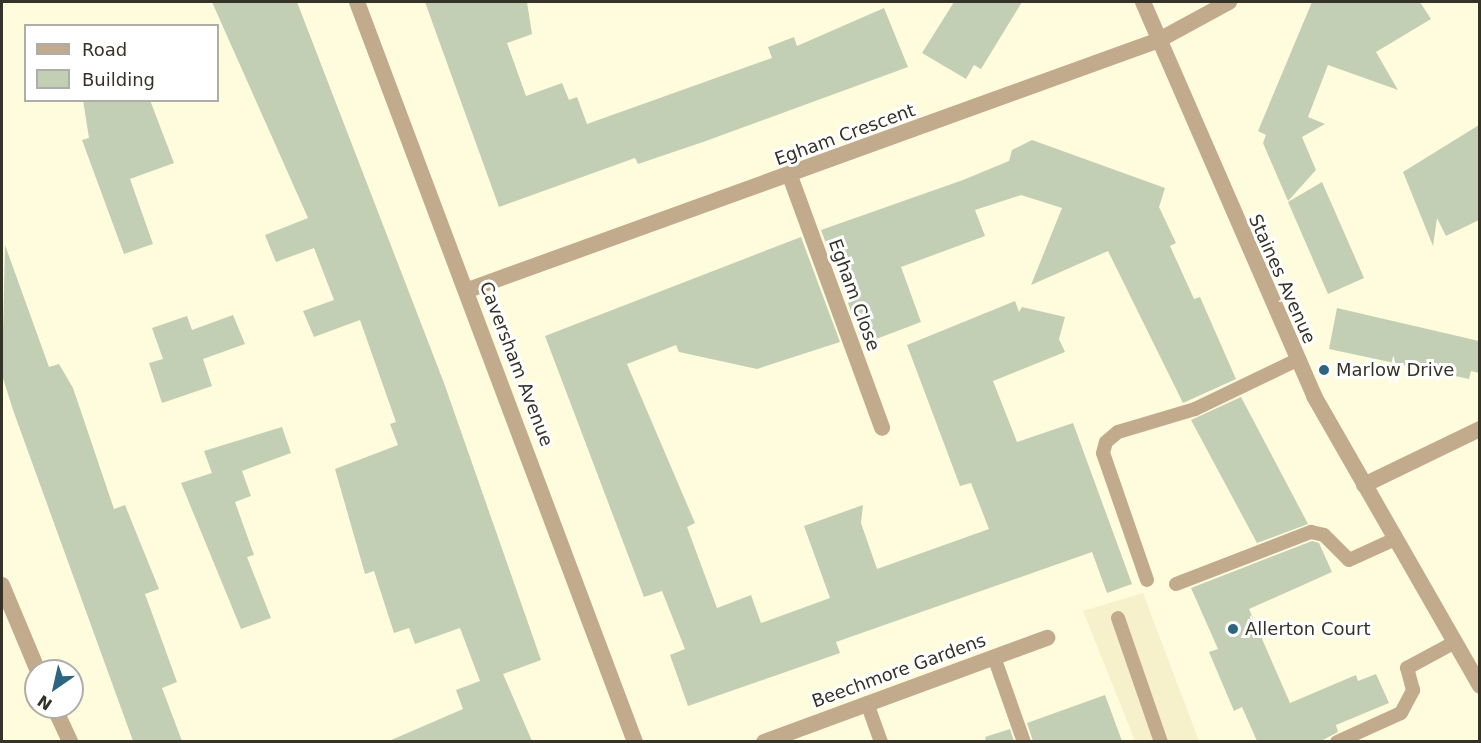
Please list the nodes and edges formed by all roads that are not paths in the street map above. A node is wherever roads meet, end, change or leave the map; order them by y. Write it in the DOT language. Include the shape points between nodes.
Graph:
graph roads {
  1 [pos="357,2"];
  2 [pos="1143,2"];
  3 [pos="1229,2"];
  4 [pos="1159,40"];
  5 [pos="790,176"];
  6 [pos="468,290"];
  7 [pos="1297,360"];
  8 [pos="882,428"];
  9 [pos="1479,429"];
  10 [pos="1364,485"];
  11 [pos="1395,539"];
  12 [pos="1147,580"];
  13 [pos="1176,584"];
  14 [pos="2,585"];
  15 [pos="1118,618"];
  16 [pos="1047,638"];
  17 [pos="1455,642"];
  18 [pos="994,657"];
  19 [pos="33,659"];
  20 [pos="1479,686"];
  21 [pos="867,704"];
  22 [pos="60,719"];
  23 [pos="70,741"];
  24 [pos="635,741"];
  25 [pos="764,741"];
  26 [pos="881,741"];
  27 [pos="1024,741"];
  28 [pos="1161,741"];
  29 [pos="1337,741"];
  1 -- 6 [label="street, Caversham Avenue"];
  2 -- 4 [label="street, Staines Avenue"];
  3 -- 4 [label="street, Egham Crescent"];
  4 -- 5 [label="street, Egham Crescent"];
  4 -- 7 [label="street, Staines Avenue"];
  5 -- 6 [label="street, Egham Crescent"];
  5 -- 8 [label="street, Egham Close"];
  6 -- 24 [label="street, Caversham Avenue"];
  7 -- 10 [label="street, Staines Avenue"];
  7 -- 12 [label="lane" via="1195,409 1118,432 1106,442 1103,453"];
  9 -- 10 [label="street"];
  10 -- 11 [label="street, Staines Avenue"];
  11 -- 13 [label="lane" via="1349,560 1324,535 1311,532"];
  11 -- 17 [label="street, Staines Avenue"];
  14 -- 19 [label="street"];
  15 -- 28 [label="lane"];
  16 -- 18 [label="street, Beechmore Gardens"];
  17 -- 20 [label="street, Staines Avenue"];
  17 -- 29 [label="lane" via="1407,668 1413,690 1401,713"];
  18 -- 21 [label="street, Beechmore Gardens"];
  18 -- 27 [label="lane"];
  21 -- 25 [label="street, Beechmore Gardens"];
  21 -- 26 [label="lane"];
  22 -- 23 [label="street"];
}
